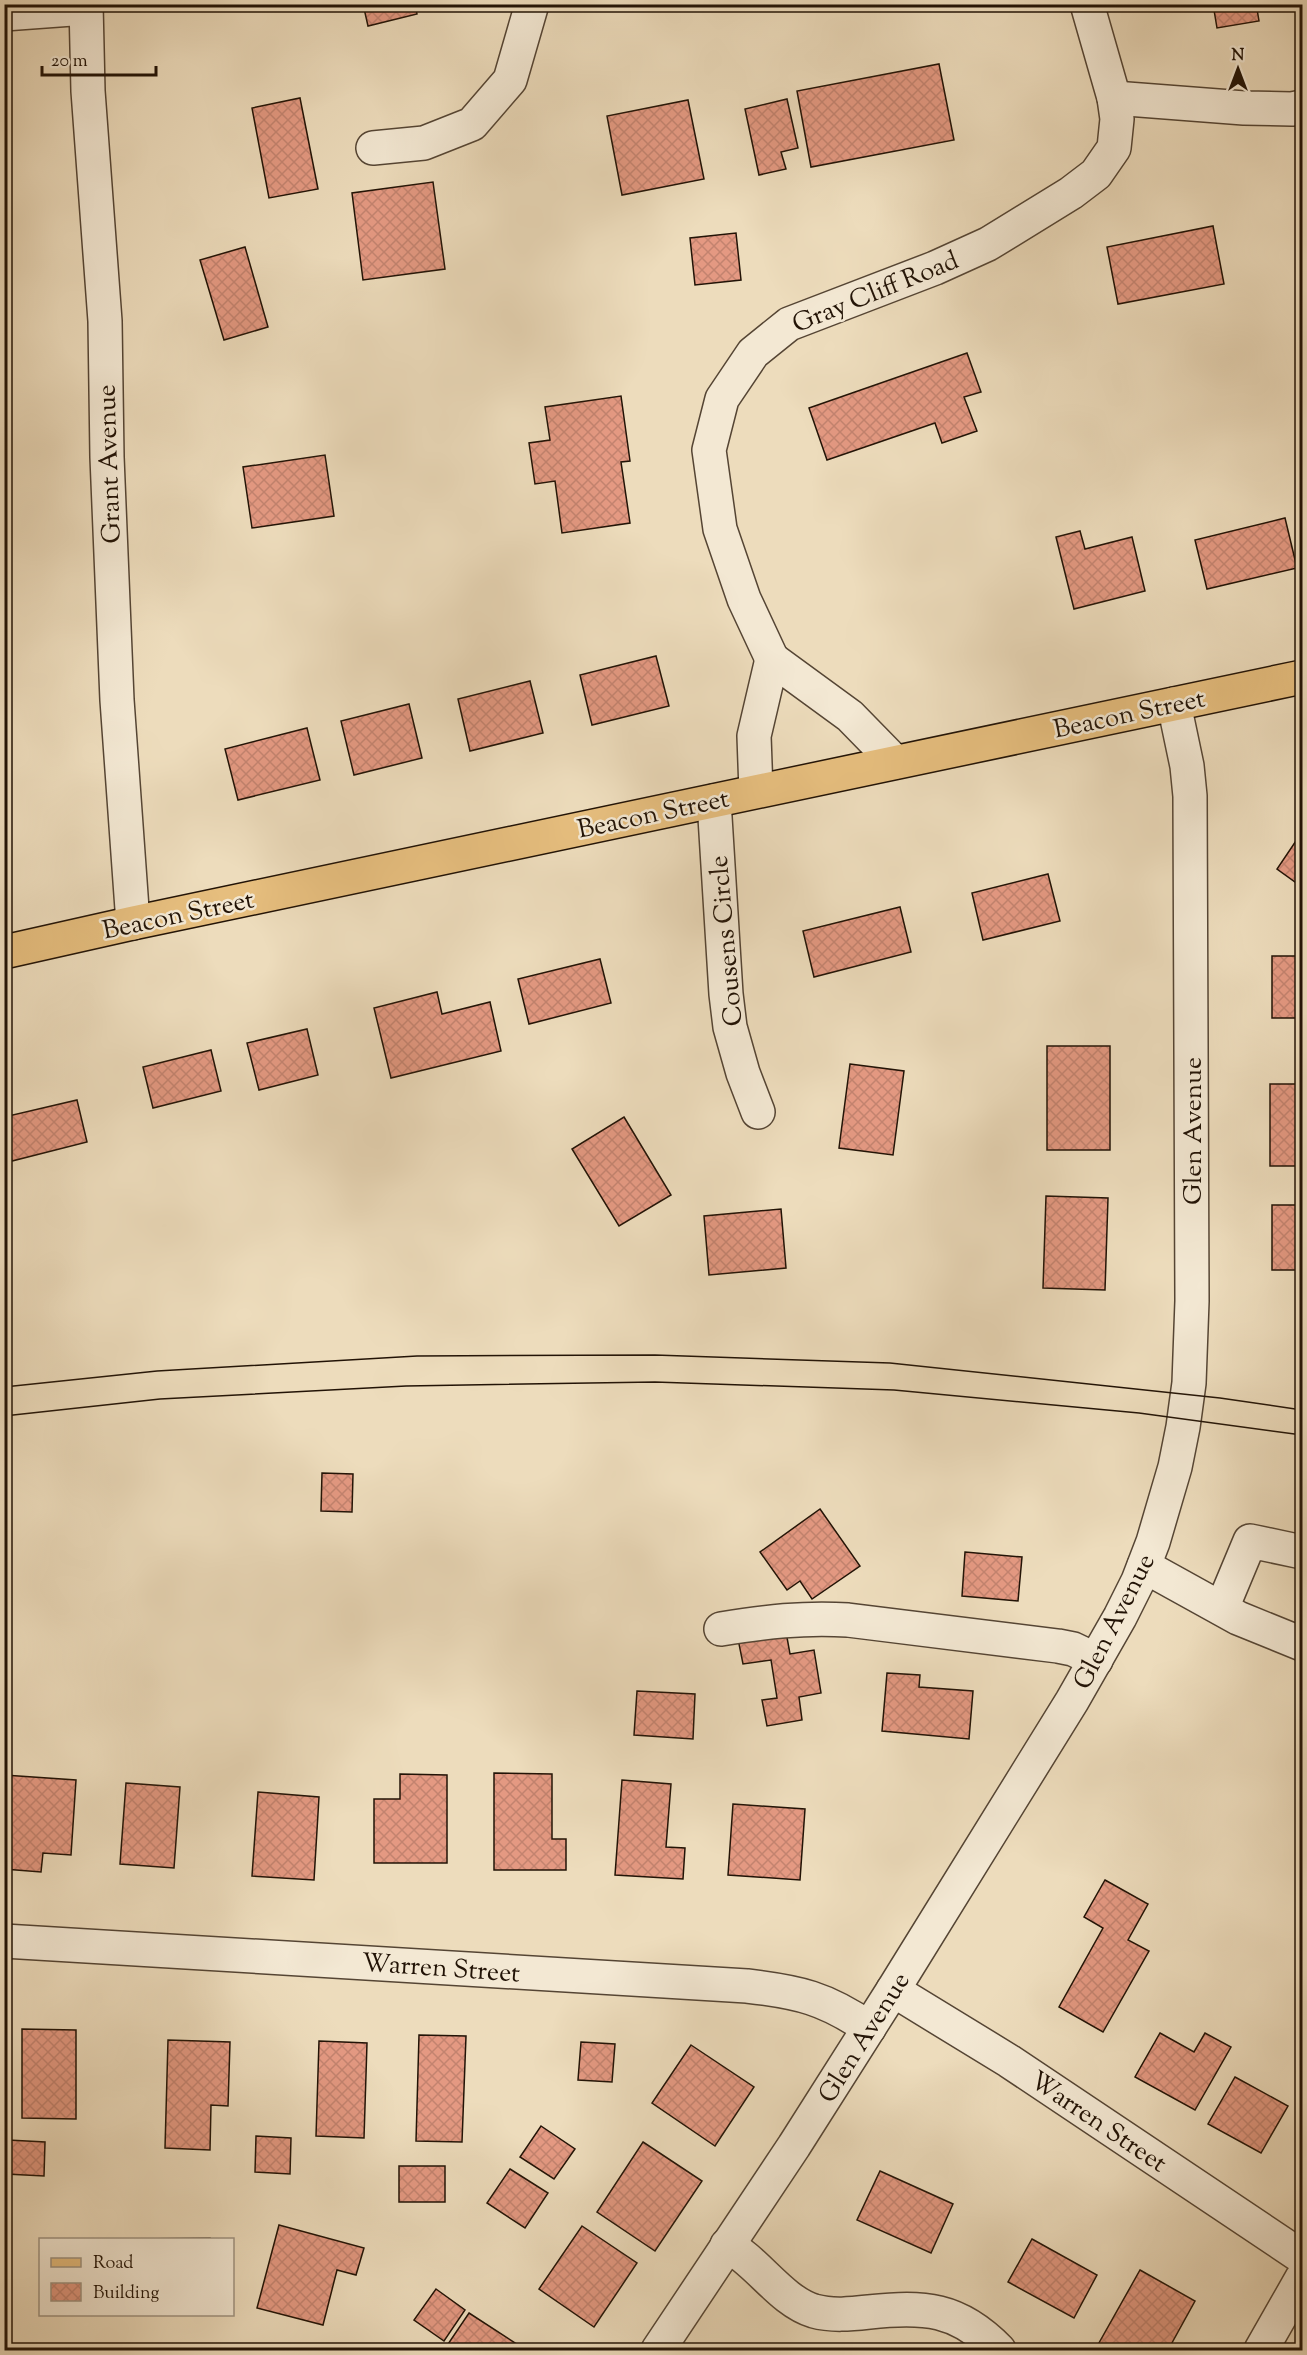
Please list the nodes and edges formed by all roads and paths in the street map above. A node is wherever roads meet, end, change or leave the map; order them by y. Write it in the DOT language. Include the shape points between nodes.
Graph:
graph roads {
  1 [pos="532,4"];
  2 [pos="1087,4"];
  3 [pos="86,7"];
  4 [pos="4,14"];
  5 [pos="1114,98"];
  6 [pos="1302,108"];
  7 [pos="373,148"];
  8 [pos="772,659"];
  9 [pos="1302,677"];
  10 [pos="1174,704"];
  11 [pos="895,762"];
  12 [pos="756,791"];
  13 [pos="714,801"];
  14 [pos="133,923"];
  15 [pos="4,952"];
  16 [pos="758,1112"];
  17 [pos="1302,1551"];
  18 [pos="1144,1566"];
  19 [pos="1222,1608"];
  20 [pos="720,1629"];
  21 [pos="1302,1644"];
  22 [pos="1096,1660"];
  23 [pos="4,1941"];
  24 [pos="893,1990"];
  25 [pos="869,2028"];
  26 [pos="727,2246"];
  27 [pos="1302,2257"];
  28 [pos="1302,2278"];
  29 [pos="658,2350"];
  30 [pos="999,2350"];
  31 [pos="1261,2350"];
  1 -- 7 [label="street" via="510,80 472,124 424,143"];
  2 -- 5 [label="street, Gray Cliff Road"];
  3 -- 4 [label="street"];
  3 -- 14 [label="street, Grant Avenue" via="105,321 117,700"];
  5 -- 6 [label="street" via="1244,108"];
  5 -- 8 [label="street, Gray Cliff Road" via="1114,148 1096,174 988,244 789,324 753,352 722,399 709,450 720,529 744,599"];
  8 -- 11 [label="street, Gray Cliff Road" via="850,716"];
  8 -- 12 [label="street" via="754,736"];
  9 -- 10 [label="main road, Beacon Street"];
  10 -- 11 [label="main road, Beacon Street"];
  10 -- 18 [label="street, Glen Avenue" via="1187,766 1191,827 1191,1341 1183,1427 1165,1507"];
  11 -- 12 [label="main road, Beacon Street"];
  12 -- 13 [label="main road, Beacon Street"];
  13 -- 14 [label="main road, Beacon Street"];
  13 -- 16 [label="street, Cousens Circle" via="730,1027"];
  14 -- 15 [label="main road, Beacon Street"];
  17 -- 19 [label="street" via="1250,1541"];
  18 -- 19 [label="street"];
  18 -- 22 [label="street, Glen Avenue"];
  19 -- 21 [label="street"];
  20 -- 22 [label="street" via="779,1620 848,1620 1058,1646"];
  22 -- 24 [label="street, Glen Avenue"];
  23 -- 25 [label="street, Warren Street" via="747,1986 827,2002"];
  24 -- 25 [label="street, Glen Avenue"];
  24 -- 27 [label="street, Warren Street" via="1009,2061"];
  25 -- 26 [label="street, Glen Avenue"];
  26 -- 29 [label="street, Glen Avenue"];
  26 -- 30 [label="street" via="751,2261 780,2290 813,2311 848,2315 900,2309 934,2311 971,2326"];
  28 -- 31 [label="street"];
}
